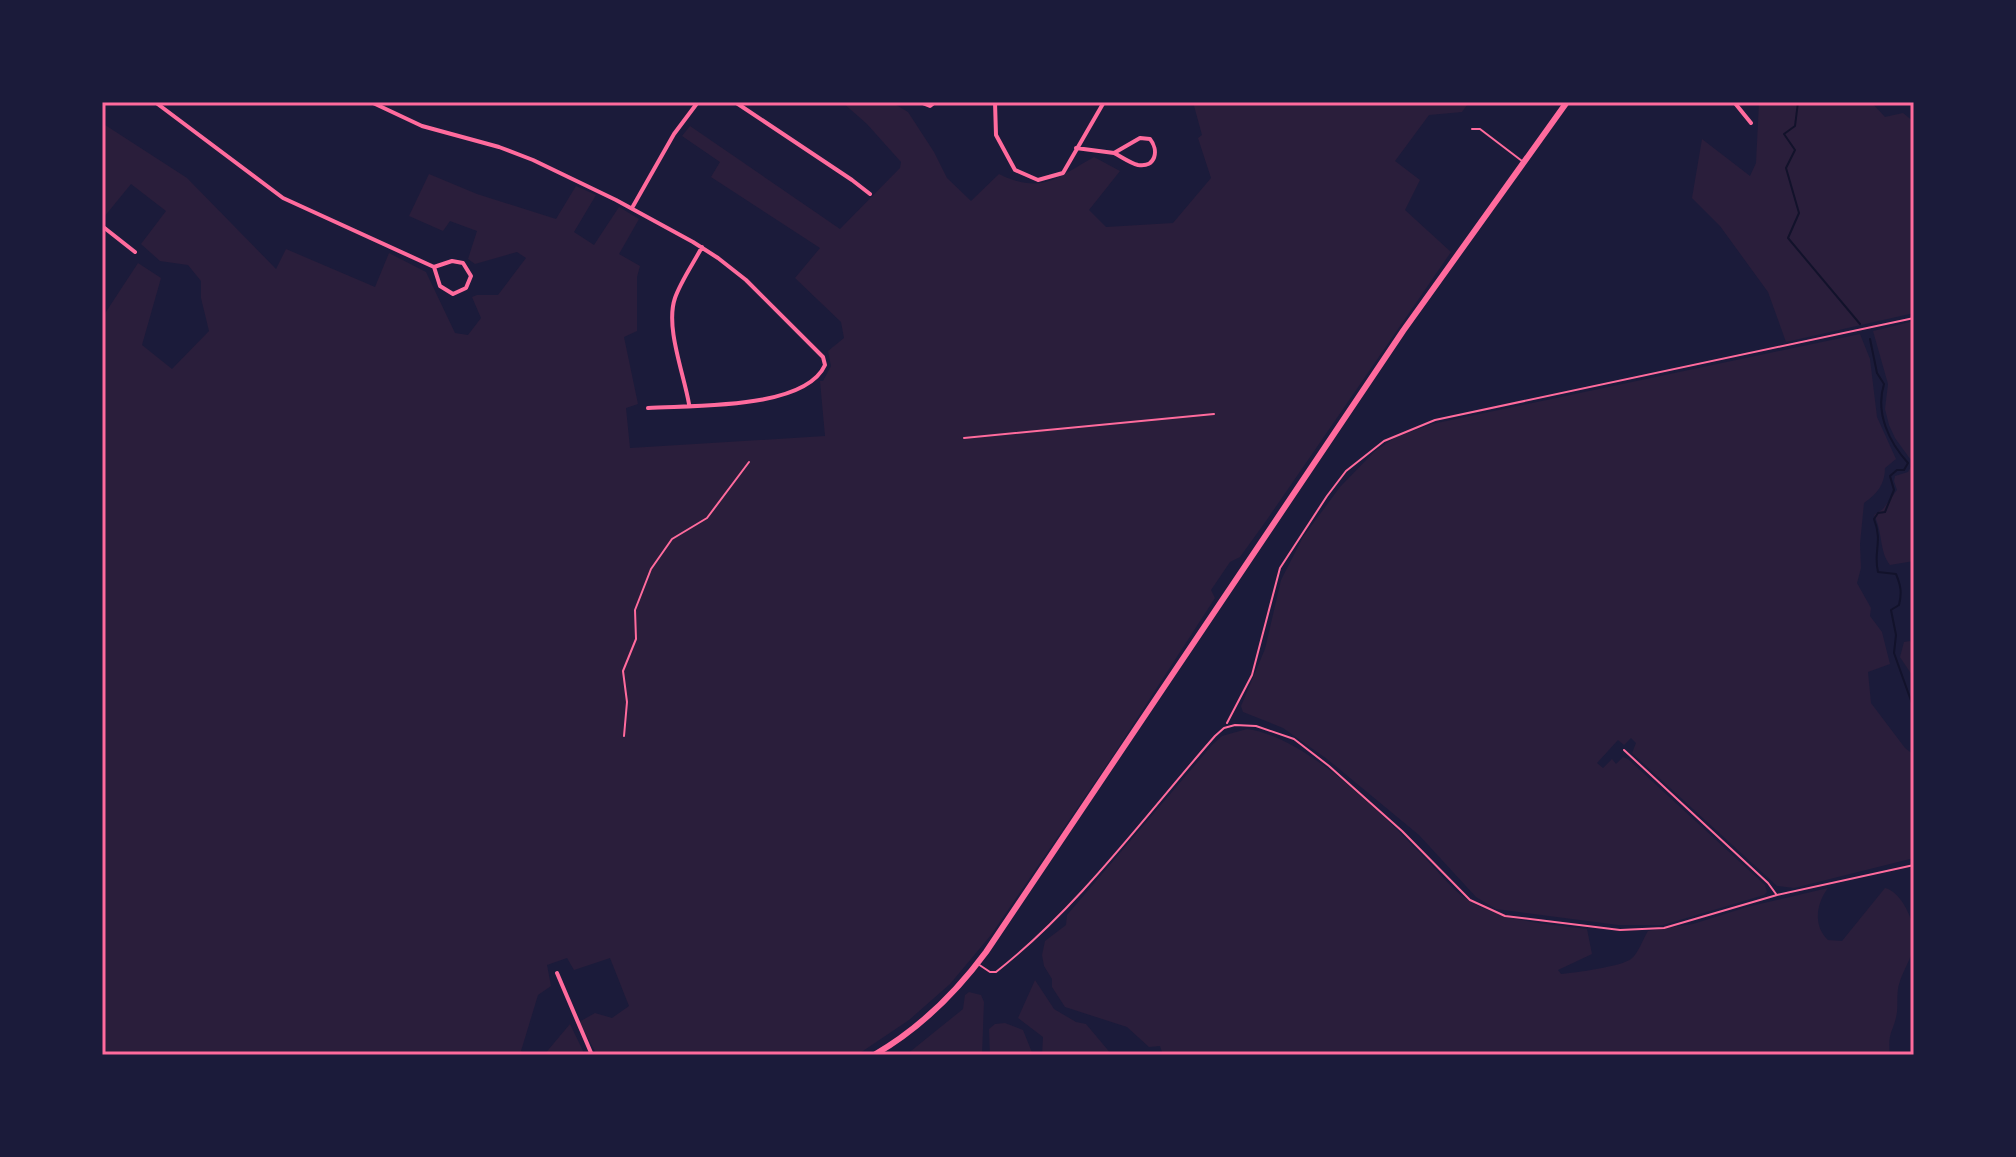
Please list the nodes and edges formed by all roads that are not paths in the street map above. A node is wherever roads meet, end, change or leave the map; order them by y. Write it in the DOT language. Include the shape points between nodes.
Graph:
graph roads {
  1 [pos="155,102"];
  2 [pos="371,102"];
  3 [pos="698,102"];
  4 [pos="735,102"];
  5 [pos="920,102"];
  6 [pos="935,102"];
  7 [pos="995,102"];
  8 [pos="1104,102"];
  9 [pos="1567,102"];
  10 [pos="1734,102"];
  11 [pos="1751,123"];
  12 [pos="1472,129"];
  13 [pos="1076,148"];
  14 [pos="1114,153"];
  15 [pos="1523,162"];
  16 [pos="870,194"];
  17 [pos="632,208"];
  18 [pos="102,226"];
  19 [pos="702,247"];
  20 [pos="135,252"];
  21 [pos="434,267"];
  22 [pos="689,405"];
  23 [pos="648,408"];
  24 [pos="1624,750"];
  25 [pos="1914,865"];
  26 [pos="1777,895"];
  27 [pos="978,964"];
  28 [pos="557,973"];
  29 [pos="592,1055"];
  30 [pos="874,1055"];
  1 -- 21 [label="street" via="283,198"];
  2 -- 17 [label="street" via="422,126 533,160"];
  3 -- 17 [label="street"];
  4 -- 16 [label="street"];
  5 -- 6 [label="street"];
  7 -- 13 [label="street" via="996,135 1015,170 1038,180 1063,173"];
  8 -- 13 [label="street"];
  9 -- 15 [label="main road"];
  10 -- 11 [label="street"];
  12 -- 15 [label="lane" via="1480,129"];
  13 -- 14 [label="street"];
  14 -- 14 [label="street" via="1140,138 1150,139 1157,154 1145,165"];
  15 -- 27 [label="main road" via="1403,331"];
  17 -- 19 [label="street"];
  18 -- 20 [label="street"];
  19 -- 22 [label="street" via="672,312"];
  19 -- 22 [label="street" via="746,280 825,365 811,383 783,396"];
  21 -- 21 [label="street" via="463,263 470,282 460,292 448,293"];
  22 -- 23 [label="street"];
  24 -- 26 [label="lane"];
  25 -- 26 [label="lane"];
  26 -- 27 [label="lane" via="1664,928 1620,930 1505,916 1470,900 1402,831 1294,739 1235,725 1224,728 1038,938 996,972"];
  27 -- 30 [label="main road" via="927,1018"];
  28 -- 29 [label="street"];
}
